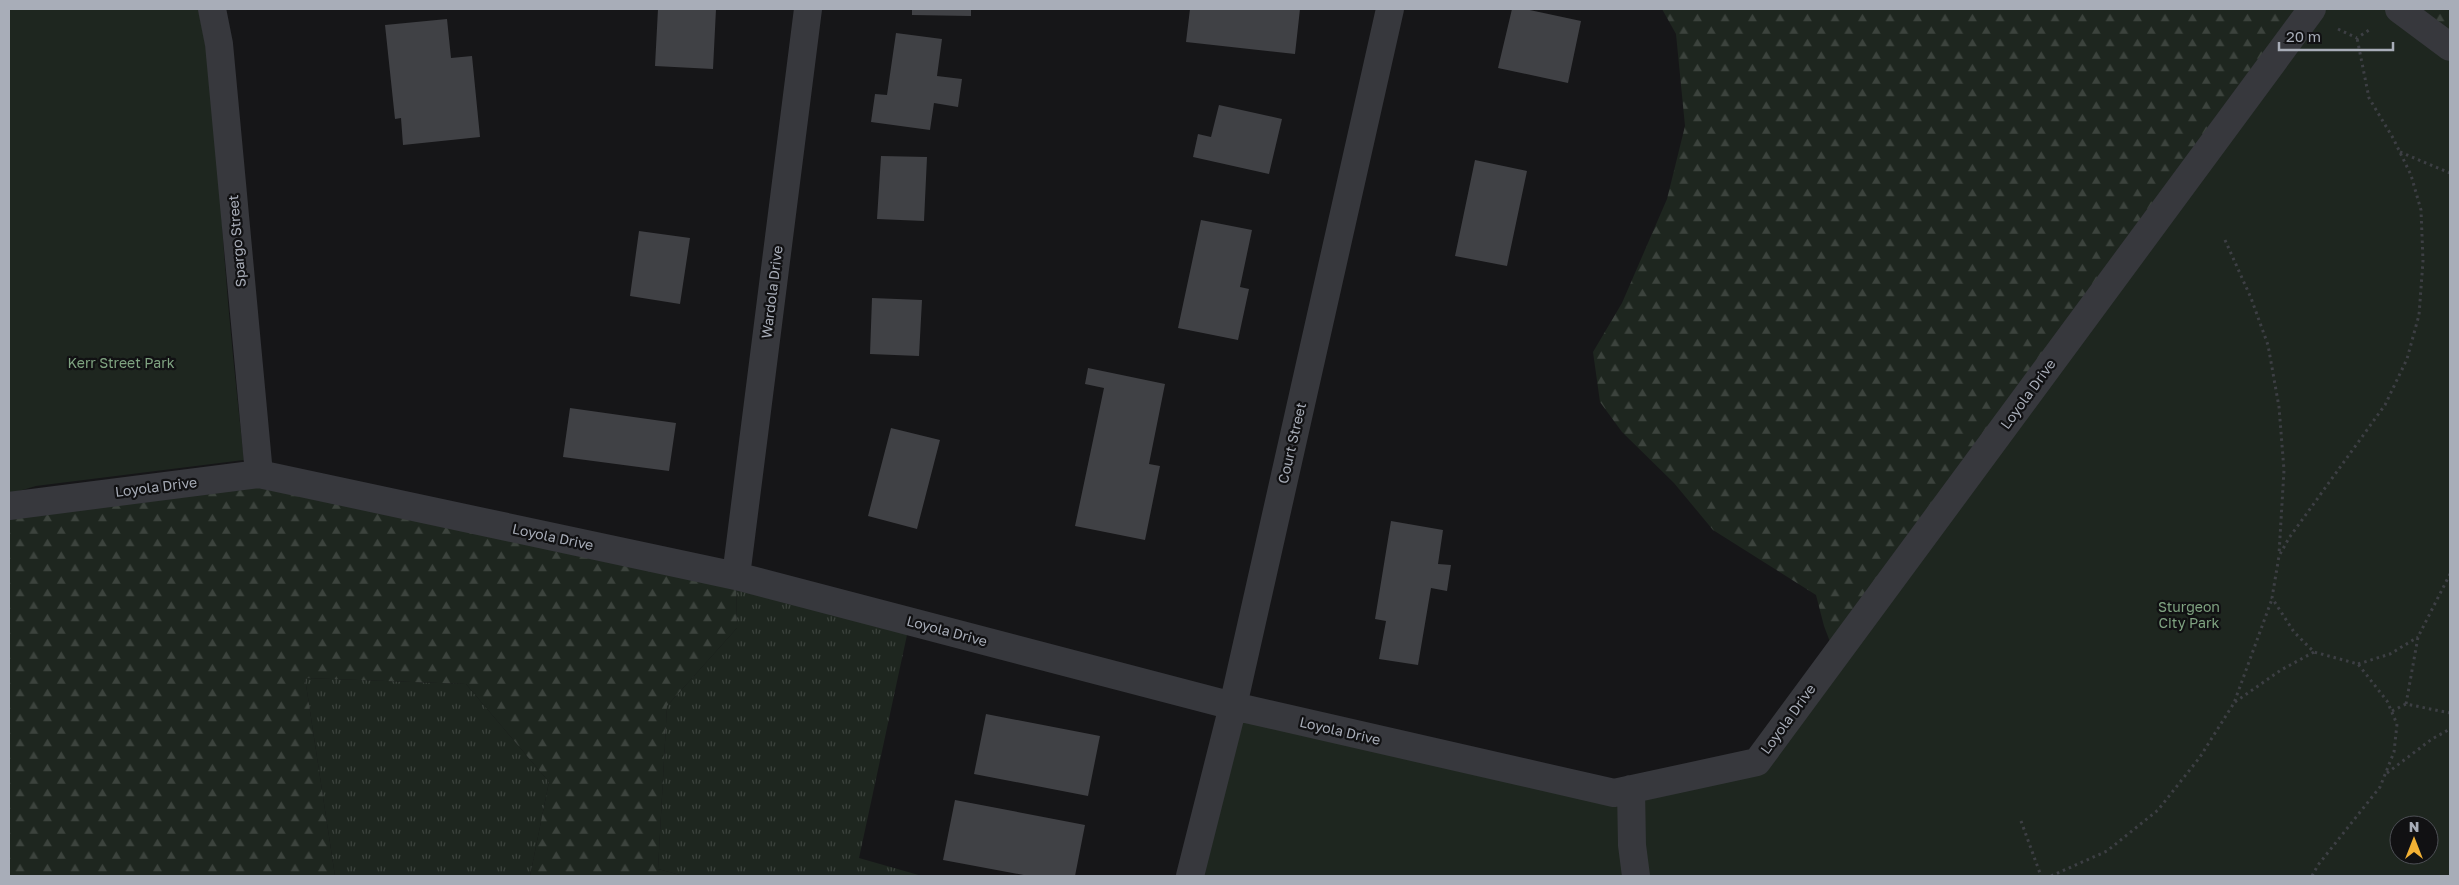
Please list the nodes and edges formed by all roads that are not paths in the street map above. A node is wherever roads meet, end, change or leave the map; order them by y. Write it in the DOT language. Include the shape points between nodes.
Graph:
graph roads {
  1 [pos="212,9"];
  2 [pos="808,9"];
  3 [pos="1390,9"];
  4 [pos="2400,9"];
  5 [pos="2310,11"];
  6 [pos="2450,47"];
  7 [pos="259,474"];
  8 [pos="9,506"];
  9 [pos="736,576"];
  10 [pos="1233,706"];
  11 [pos="1631,789"];
  12 [pos="1190,876"];
  13 [pos="1636,876"];
  1 -- 7 [label="street, Spargo Street" via="219,44"];
  2 -- 9 [label="street, Wardola Drive"];
  3 -- 10 [label="street, Court Street"];
  4 -- 6 [label="street"];
  5 -- 11 [label="street, Loyola Drive" via="1757,762"];
  7 -- 8 [label="street, Loyola Drive"];
  7 -- 9 [label="street, Loyola Drive"];
  9 -- 10 [label="street, Loyola Drive"];
  10 -- 11 [label="street, Loyola Drive" via="1614,793"];
  10 -- 12 [label="street, Court Street"];
  11 -- 13 [label="street"];
}
